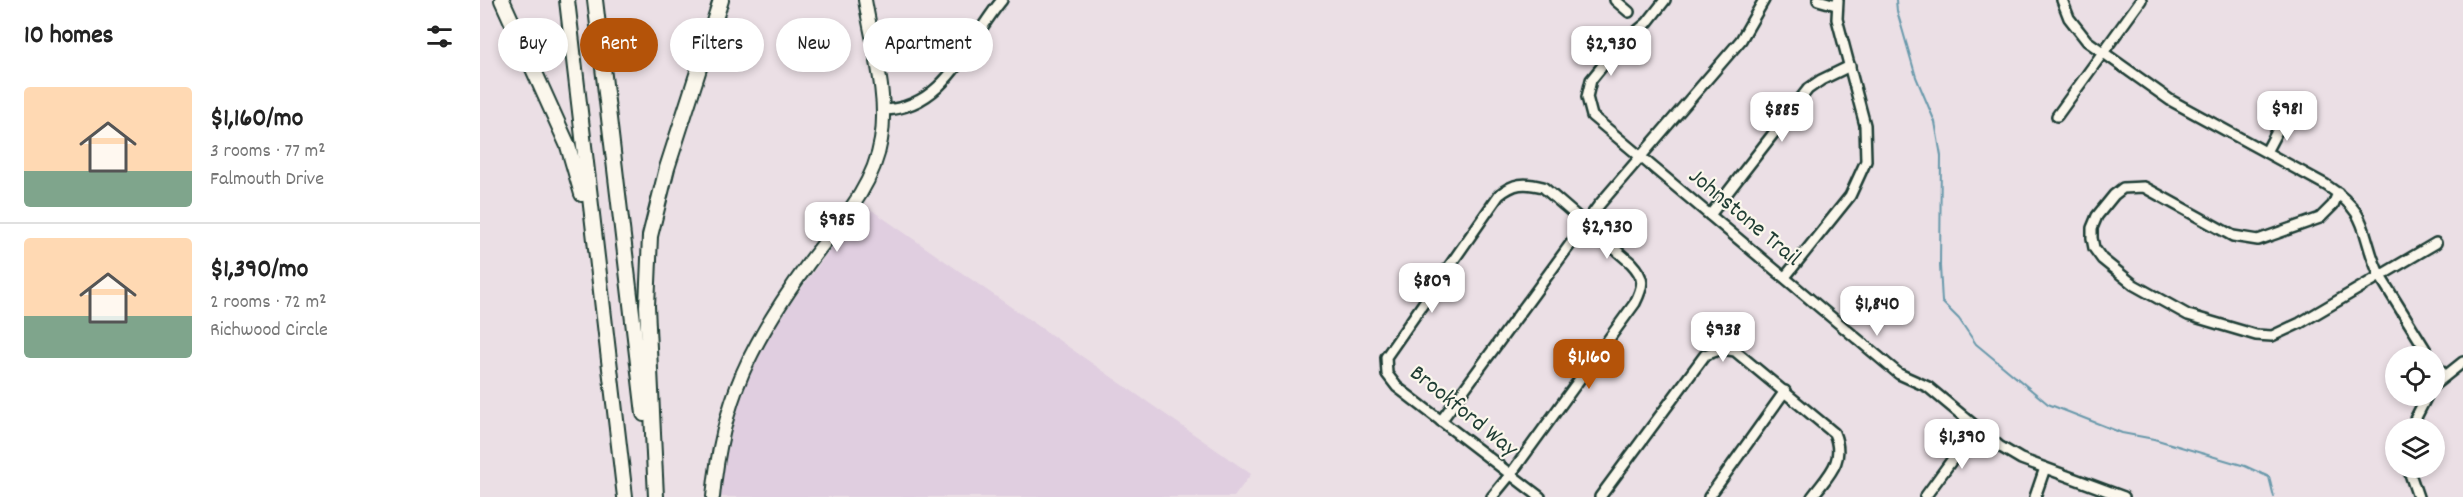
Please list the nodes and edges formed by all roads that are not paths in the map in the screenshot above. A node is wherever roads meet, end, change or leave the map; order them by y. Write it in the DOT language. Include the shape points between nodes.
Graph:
graph roads {
  1 [pos="502,0"];
  2 [pos="567,0"];
  3 [pos="595,0"];
  4 [pos="721,0"];
  5 [pos="864,0"];
  6 [pos="1002,0"];
  7 [pos="1615,0"];
  8 [pos="1665,0"];
  9 [pos="1764,0"];
  10 [pos="1818,0"];
  11 [pos="2062,0"];
  12 [pos="2141,0"];
  13 [pos="1837,2"];
  14 [pos="1629,12"];
  15 [pos="2103,53"];
  16 [pos="1850,66"];
  17 [pos="883,110"];
  18 [pos="2058,116"];
  19 [pos="2284,118"];
  20 [pos="2266,152"];
  21 [pos="1641,157"];
  22 [pos="2338,193"];
  23 [pos="1710,215"];
  24 [pos="1586,224"];
  25 [pos="2436,243"];
  26 [pos="2380,276"];
  27 [pos="1785,277"];
  28 [pos="2423,346"];
  29 [pos="2463,362"];
  30 [pos="2445,376"];
  31 [pos="1785,391"];
  32 [pos="615,413"];
  33 [pos="1441,421"];
  34 [pos="1976,427"];
  35 [pos="2045,468"];
  36 [pos="1510,475"];
  37 [pos="2412,478"];
  38 [pos="625,497"];
  39 [pos="654,497"];
  40 [pos="713,497"];
  41 [pos="1492,497"];
  42 [pos="1540,497"];
  43 [pos="1600,497"];
  44 [pos="1709,497"];
  45 [pos="1812,497"];
  46 [pos="1925,497"];
  47 [pos="2035,497"];
  48 [pos="2124,497"];
  49 [pos="2418,497"];
  1 -- 32 [label="highway" via="575,166"];
  2 -- 32 [label="highway"];
  3 -- 39 [label="highway"];
  4 -- 39 [label="highway" via="667,168 650,236 647,306"];
  5 -- 17 [label="main road"];
  6 -- 17 [label="street" via="932,94 909,106"];
  7 -- 14 [label="street"];
  8 -- 21 [label="street, Johnstone Trail" via="1591,80 1587,98 1592,116"];
  9 -- 21 [label="street" via="1741,40"];
  10 -- 13 [label="street"];
  11 -- 15 [label="street" via="2069,18 2087,41"];
  12 -- 15 [label="street"];
  13 -- 16 [label="street" via="1837,19"];
  15 -- 18 [label="street"];
  15 -- 20 [label="street" via="2170,100"];
  16 -- 23 [label="street" via="1808,89"];
  16 -- 27 [label="street" via="1865,125 1866,160 1850,196"];
  17 -- 40 [label="main road" via="880,148 867,183 768,321 743,370 722,433"];
  19 -- 20 [label="street"];
  20 -- 22 [label="street"];
  21 -- 23 [label="street, Johnstone Trail"];
  21 -- 24 [label="street"];
  22 -- 26 [label="street" via="2366,229"];
  22 -- 26 [label="street" via="2320,218 2252,240 2234,236 2144,187 2123,188 2097,216 2092,228 2094,248 2134,285 2188,315 2256,335 2283,332"];
  23 -- 27 [label="street, Johnstone Trail"];
  24 -- 33 [label="street"];
  24 -- 33 [label="street, Brookford Way" via="1542,187 1517,184 1499,195 1386,357 1387,374 1397,387"];
  24 -- 36 [label="street, Brookford Way" via="1641,274 1642,289"];
  25 -- 26 [label="street"];
  26 -- 28 [label="street"];
  27 -- 34 [label="street, Johnstone Trail" via="1899,374 1928,387"];
  29 -- 30 [label="street"];
  31 -- 43 [label="street" via="1735,351 1722,349 1705,356"];
  31 -- 44 [label="street"];
  31 -- 45 [label="street" via="1834,433 1837,441 1838,462"];
  32 -- 38 [label="highway"];
  33 -- 36 [label="street, Brookford Way"];
  34 -- 35 [label="street, Johnstone Trail" via="2009,452"];
  34 -- 46 [label="street"];
  35 -- 47 [label="street"];
  35 -- 48 [label="street, Johnstone Trail"];
  36 -- 41 [label="street, Brookford Way"];
  36 -- 42 [label="street, Brookford Way"];
  37 -- 49 [label="street"];
}
